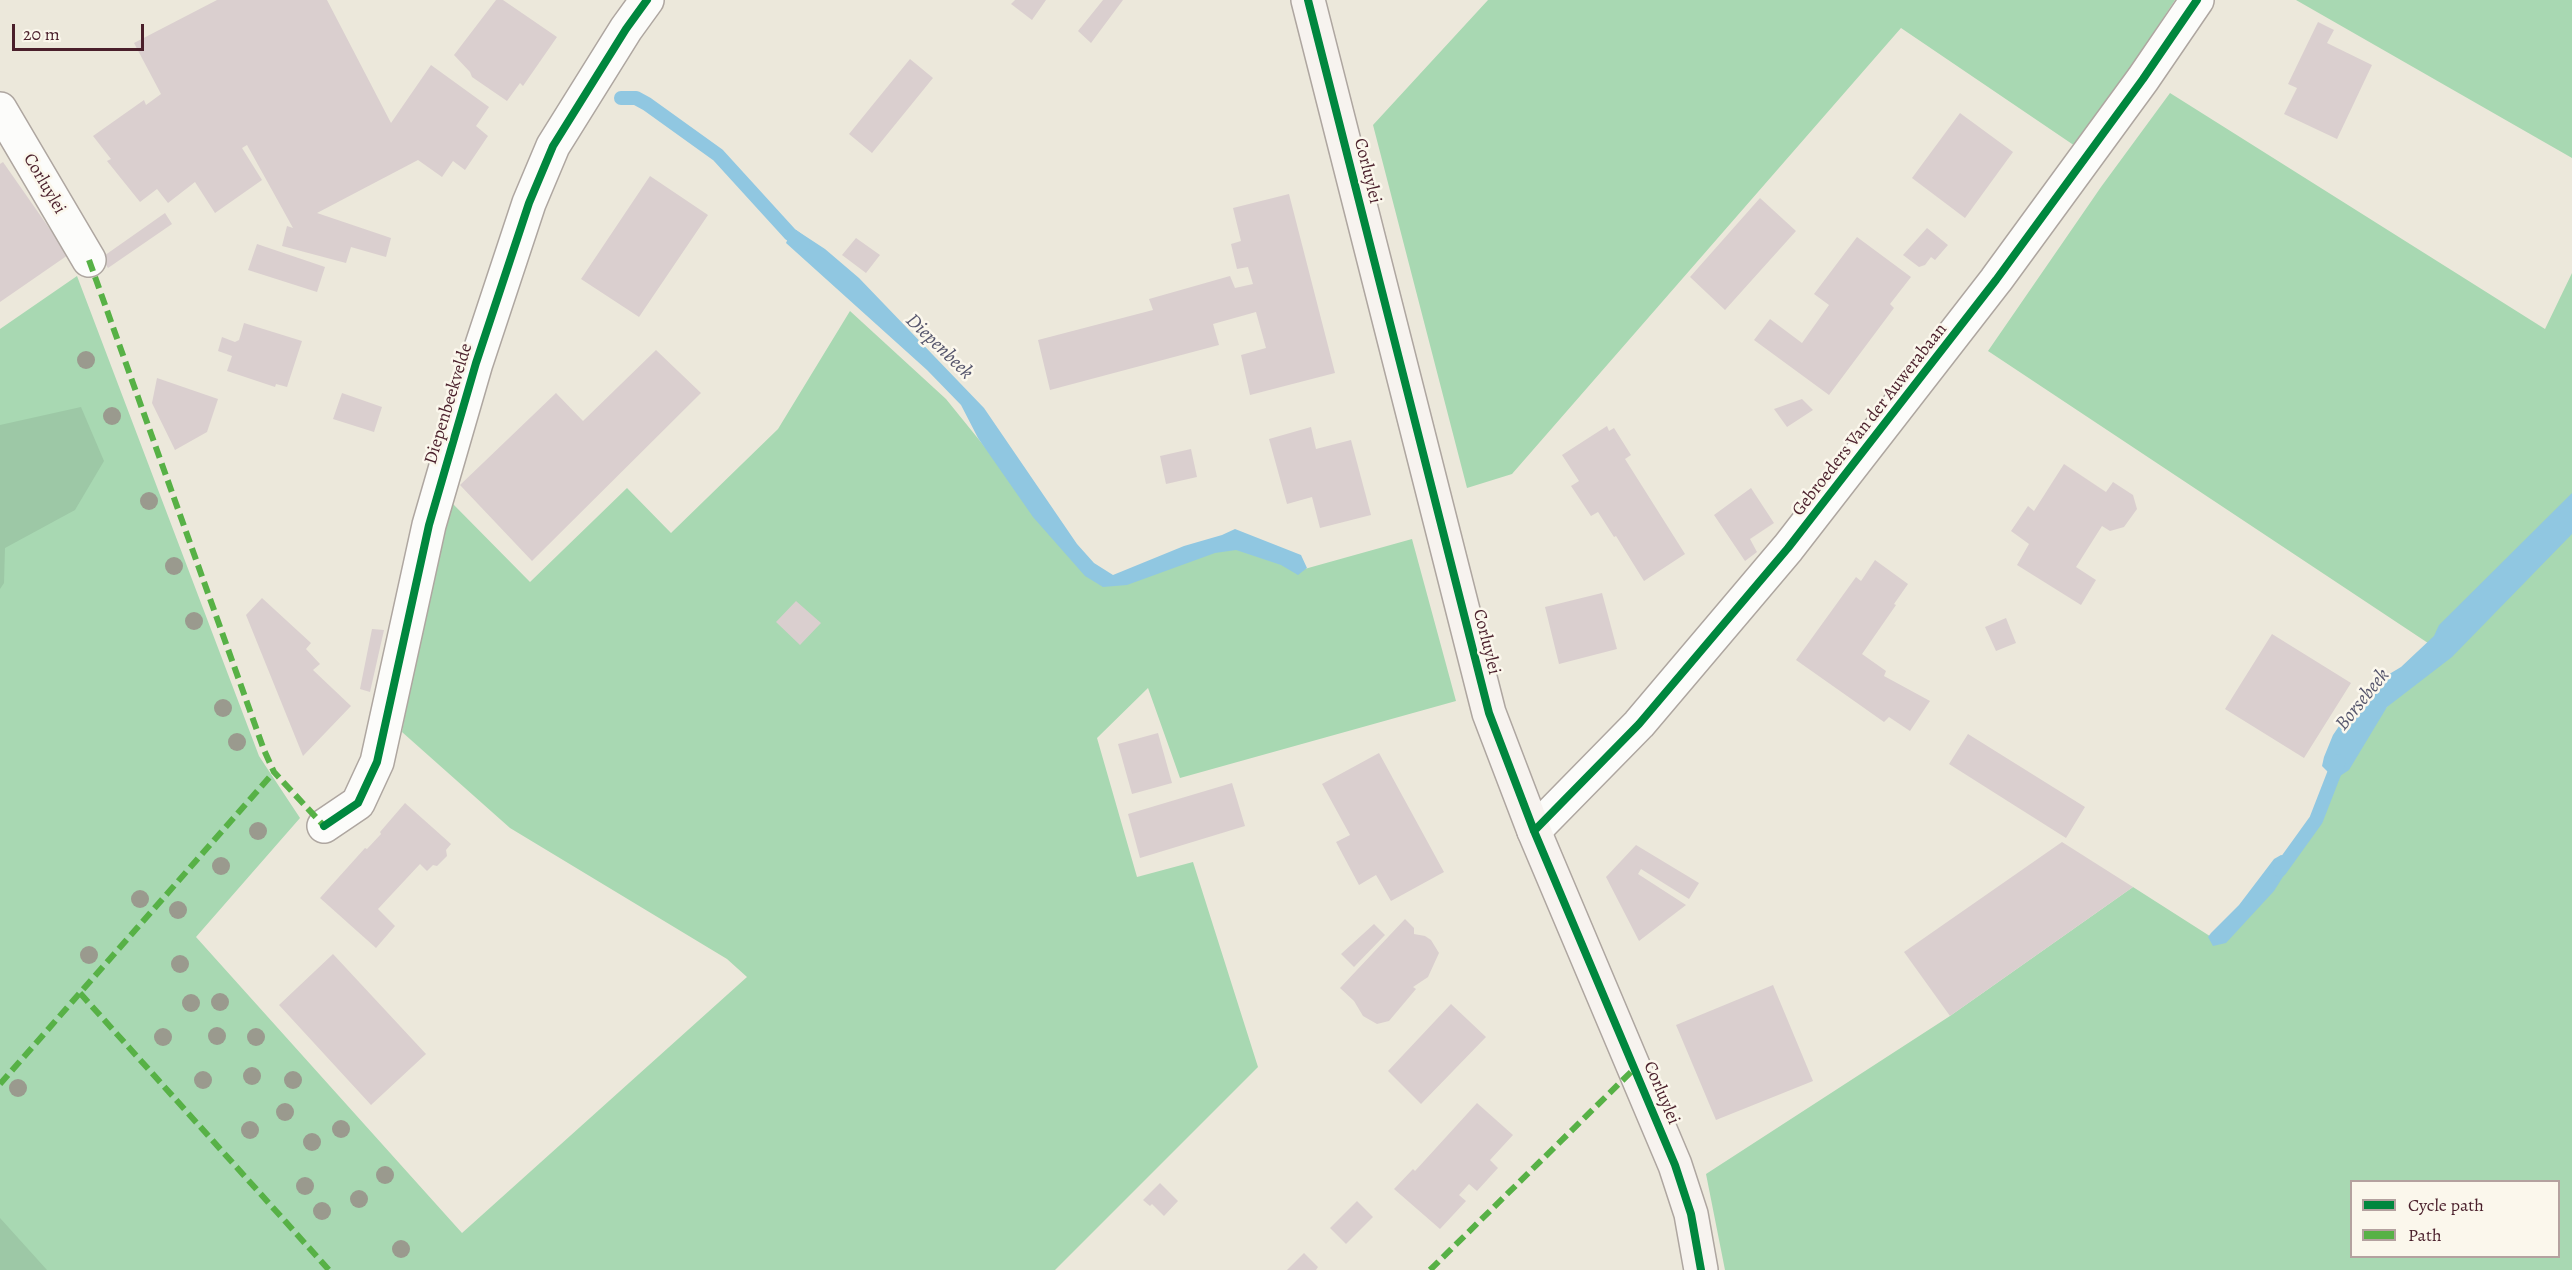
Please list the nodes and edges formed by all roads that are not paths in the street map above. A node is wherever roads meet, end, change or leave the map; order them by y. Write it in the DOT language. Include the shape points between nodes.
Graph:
graph roads {
  1 [pos="647,0"];
  2 [pos="1308,0"];
  3 [pos="2197,0"];
  4 [pos="0,109"];
  5 [pos="89,260"];
  6 [pos="324,826"];
  7 [pos="1534,831"];
  8 [pos="1701,1270"];
  1 -- 6 [label="street, Diepenbeekvelde" via="553,147 529,203 429,525 377,762 357,803"];
  2 -- 7 [label="street, Corluylei" via="1489,713"];
  3 -- 7 [label="street, Gebroeders Van der Auwerabaan" via="1996,280 1788,548 1639,724"];
  4 -- 5 [label="street, Corluylei"];
  7 -- 8 [label="street, Corluylei" via="1675,1165 1691,1214"];
}
